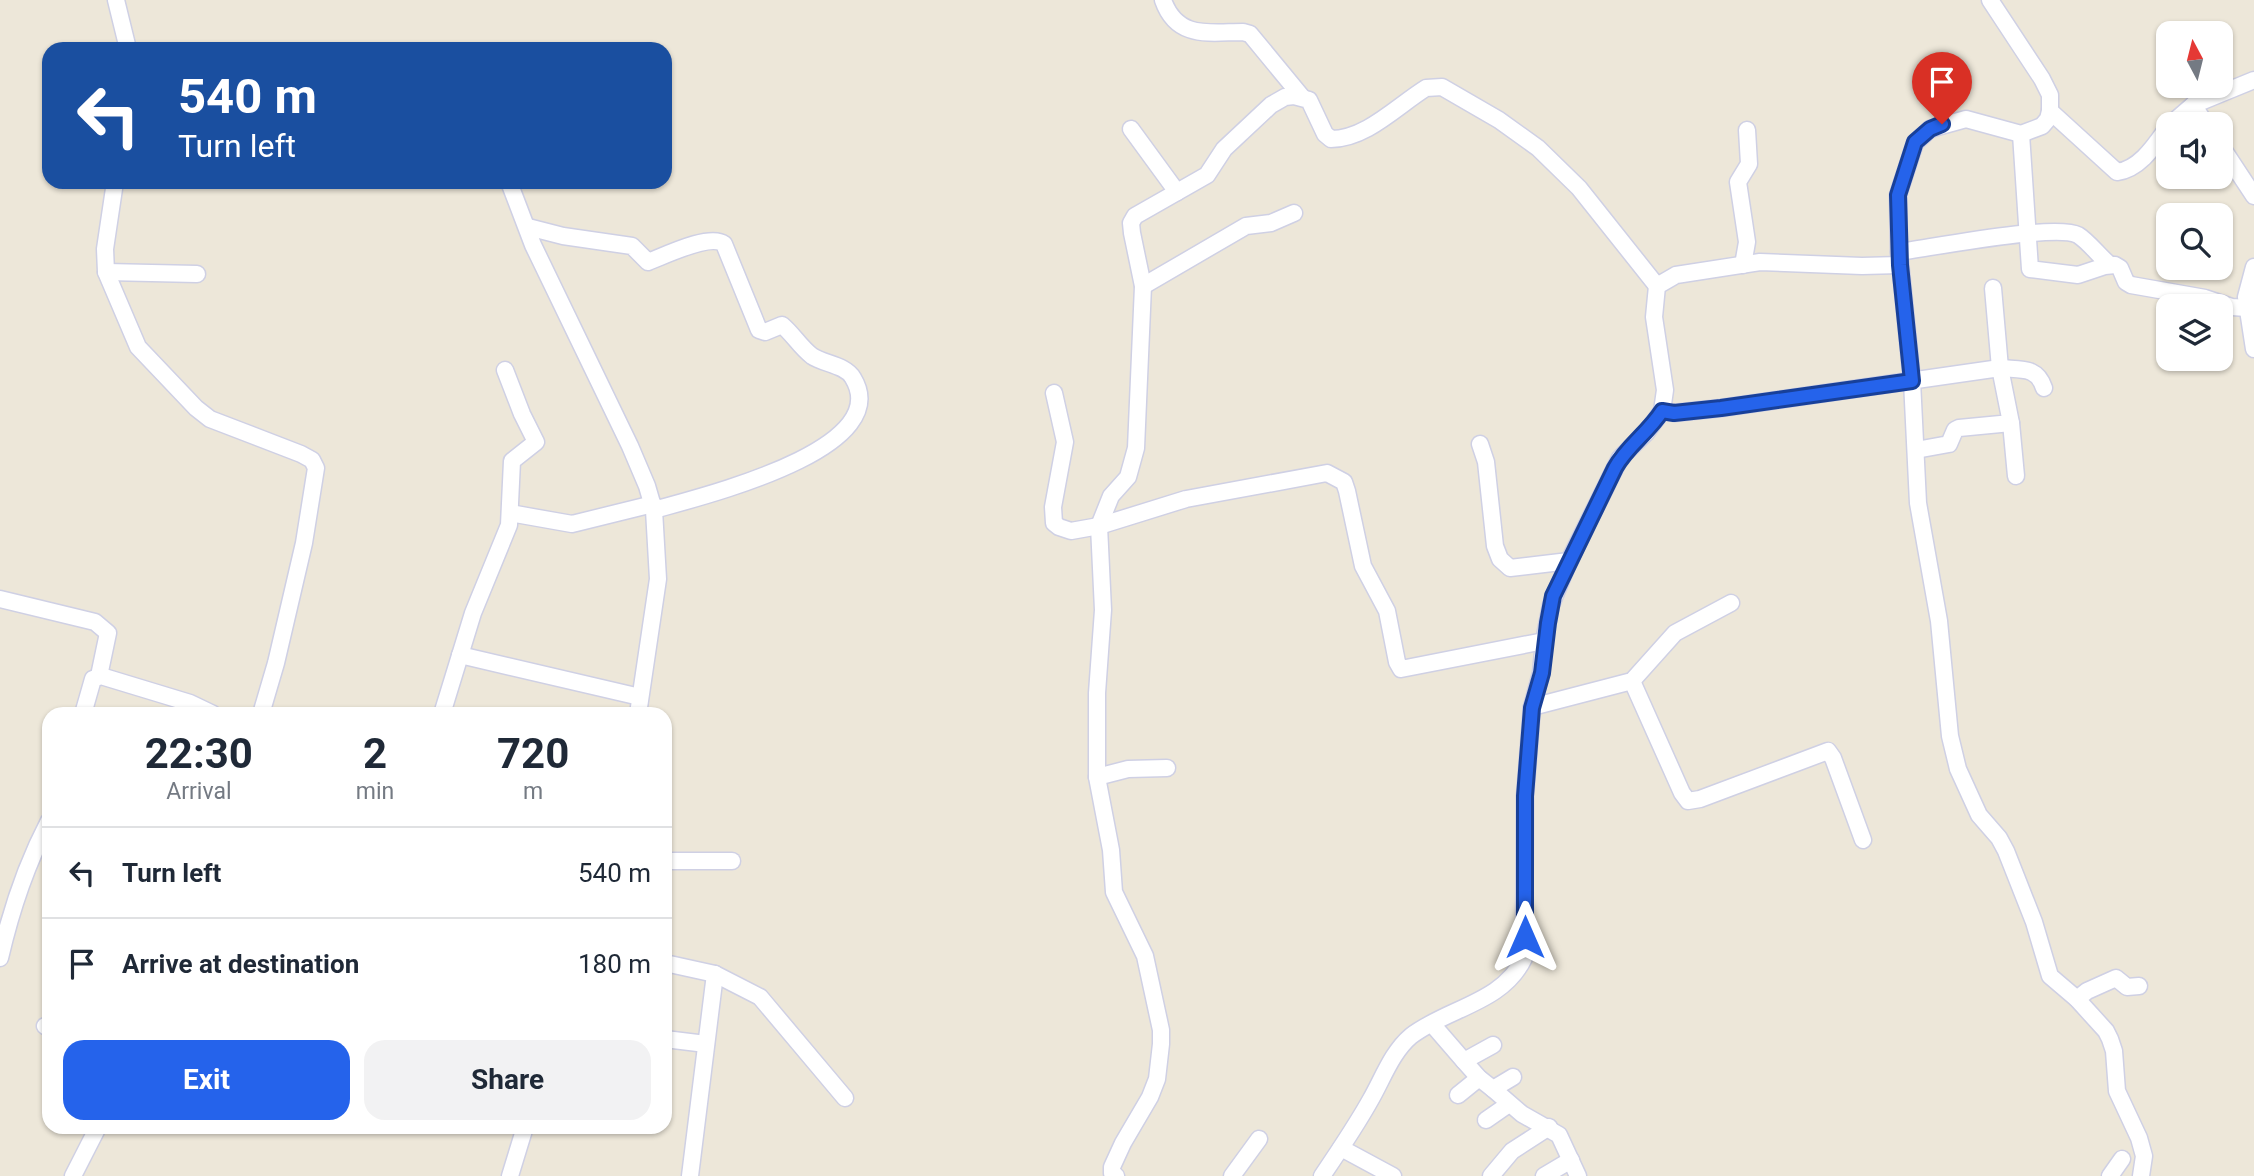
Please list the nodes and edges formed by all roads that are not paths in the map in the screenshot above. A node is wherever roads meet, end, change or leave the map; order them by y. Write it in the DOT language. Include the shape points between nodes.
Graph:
graph roads {
  1 [pos="116,0"];
  2 [pos="1163,0"];
  3 [pos="1990,0"];
  4 [pos="126,42"];
  5 [pos="2254,80"];
  6 [pos="1302,97"];
  7 [pos="2193,105"];
  8 [pos="2050,111"];
  9 [pos="2185,112"];
  10 [pos="2198,112"];
  11 [pos="1131,129"];
  12 [pos="1747,130"];
  13 [pos="2021,134"];
  14 [pos="2156,142"];
  15 [pos="2233,164"];
  16 [pos="114,189"];
  17 [pos="512,189"];
  18 [pos="1177,192"];
  19 [pos="2254,196"];
  20 [pos="1294,213"];
  21 [pos="528,227"];
  22 [pos="2027,233"];
  23 [pos="1899,258"];
  24 [pos="1743,265"];
  25 [pos="2110,265"];
  26 [pos="2254,267"];
  27 [pos="106,272"];
  28 [pos="197,274"];
  29 [pos="1143,286"];
  30 [pos="1657,286"];
  31 [pos="1993,288"];
  32 [pos="2247,308"];
  33 [pos="2254,349"];
  34 [pos="2000,368"];
  35 [pos="505,370"];
  36 [pos="1912,381"];
  37 [pos="2044,388"];
  38 [pos="1054,393"];
  39 [pos="1662,411"];
  40 [pos="2011,423"];
  41 [pos="1480,443"];
  42 [pos="1916,450"];
  43 [pos="2016,476"];
  44 [pos="654,507"];
  45 [pos="510,513"];
  46 [pos="1099,526"];
  47 [pos="1569,561"];
  48 [pos="0,599"];
  49 [pos="1731,603"];
  50 [pos="1544,641"];
  51 [pos="460,655"];
  52 [pos="99,676"];
  53 [pos="1632,681"];
  54 [pos="640,697"];
  55 [pos="85,707"];
  56 [pos="196,707"];
  57 [pos="263,707"];
  58 [pos="444,707"];
  59 [pos="639,707"];
  60 [pos="1532,708"];
  61 [pos="1167,768"];
  62 [pos="1097,777"];
  63 [pos="42,835"];
  64 [pos="1863,840"];
  65 [pos="672,861"];
  66 [pos="732,861"];
  67 [pos="5,918"];
  68 [pos="0,958"];
  69 [pos="672,964"];
  70 [pos="715,974"];
  71 [pos="2139,986"];
  72 [pos="2077,999"];
  73 [pos="1432,1024"];
  74 [pos="672,1040"];
  75 [pos="706,1044"];
  76 [pos="1493,1045"];
  77 [pos="1464,1061"];
  78 [pos="1513,1077"];
  79 [pos="1479,1078"];
  80 [pos="1493,1089"];
  81 [pos="1458,1095"];
  82 [pos="845,1098"];
  83 [pos="1509,1104"];
  84 [pos="1486,1120"];
  85 [pos="1549,1127"];
  86 [pos="94,1134"];
  87 [pos="524,1134"];
  88 [pos="1259,1139"];
  89 [pos="1340,1150"];
  90 [pos="2122,1159"];
  91 [pos="1571,1160"];
  92 [pos="73,1176"];
  93 [pos="510,1176"];
  94 [pos="690,1176"];
  95 [pos="1116,1176"];
  96 [pos="1232,1176"];
  97 [pos="1322,1176"];
  98 [pos="1379,1176"];
  99 [pos="1392,1176"];
  100 [pos="1491,1176"];
  101 [pos="1544,1176"];
  102 [pos="1578,1176"];
  103 [pos="2110,1176"];
  104 [pos="2141,1176"];
  1 -- 4 [label="street"];
  2 -- 6 [label="street" via="1172,17 1197,33 1250,34"];
  3 -- 8 [label="street" via="2042,79 2050,96"];
  5 -- 7 [label="street"];
  6 -- 18 [label="street" via="1285,97 1271,105 1224,149 1207,175"];
  6 -- 30 [label="street" via="1314,108 1325,134 1340,139 1355,135 1426,88 1443,88 1538,148 1580,188"];
  7 -- 9 [label="street"];
  7 -- 10 [label="street"];
  8 -- 13 [label="street" via="2042,126"];
  8 -- 14 [label="street" via="2117,172 2138,163"];
  11 -- 18 [label="street"];
  12 -- 24 [label="street" via="1749,164 1738,182 1747,242"];
  13 -- 22 [label="street"];
  13 -- 23 [label="street" via="1966,119 1930,129 1915,142 1898,195"];
  15 -- 19 [label="street"];
  16 -- 27 [label="street"];
  17 -- 21 [label="street"];
  18 -- 29 [label="street" via="1135,216 1131,223"];
  20 -- 29 [label="street" via="1271,223 1246,226"];
  21 -- 44 [label="street"];
  21 -- 44 [label="street" via="632,246 648,262 709,240 721,241 759,330 782,325 812,356 849,372 860,392 858,412 819,451 729,488"];
  22 -- 23 [label="street"];
  22 -- 25 [label="street" via="2070,232"];
  22 -- 25 [label="street" via="2030,269 2078,275"];
  23 -- 24 [label="street" via="1862,266"];
  23 -- 36 [label="street"];
  24 -- 30 [label="street" via="1676,275"];
  25 -- 32 [label="street" via="2120,268 2122,278 2131,285"];
  26 -- 32 [label="street"];
  27 -- 28 [label="street"];
  27 -- 57 [label="street" via="138,347 196,408 232,429 301,454 315,465 304,543"];
  29 -- 46 [label="street" via="1135,460 1128,477 1111,496"];
  30 -- 39 [label="street" via="1654,317 1665,390"];
  31 -- 34 [label="street"];
  32 -- 33 [label="street"];
  34 -- 36 [label="street"];
  34 -- 37 [label="street" via="2035,373"];
  34 -- 40 [label="street"];
  35 -- 45 [label="street" via="536,442 512,461"];
  36 -- 39 [label="street" via="1721,408"];
  36 -- 42 [label="street"];
  38 -- 46 [label="street" via="1065,442 1053,503 1054,523 1072,531"];
  39 -- 47 [label="street" via="1620,458"];
  40 -- 42 [label="street" via="1959,428 1949,444"];
  40 -- 43 [label="street"];
  41 -- 47 [label="street" via="1495,547 1505,566"];
  42 -- 72 [label="street" via="1917,493 1939,621 1952,749 1979,815 2006,851 2050,976"];
  44 -- 45 [label="street" via="572,524"];
  44 -- 54 [label="street" via="658,579"];
  45 -- 51 [label="street"];
  46 -- 50 [label="street" via="1163,504 1327,473 1343,482 1347,491 1363,566 1387,611 1401,669"];
  46 -- 62 [label="street" via="1103,610"];
  47 -- 50 [label="street" via="1553,596"];
  48 -- 52 [label="street" via="95,622 108,633"];
  49 -- 53 [label="street" via="1675,633"];
  50 -- 60 [label="street" via="1542,673"];
  51 -- 54 [label="street"];
  51 -- 58 [label="street"];
  52 -- 55 [label="street" via="93,679"];
  52 -- 56 [label="street"];
  53 -- 60 [label="street"];
  53 -- 64 [label="street" via="1688,800 1828,751"];
  54 -- 59 [label="street"];
  60 -- 73 [label="street" via="1525,796 1524,958 1511,979 1488,996"];
  61 -- 62 [label="street" via="1128,769"];
  62 -- 95 [label="street" via="1114,892 1150,972 1161,1044 1157,1079 1114,1163"];
  63 -- 67 [label="street"];
  65 -- 66 [label="street"];
  67 -- 68 [label="street"];
  69 -- 70 [label="street"];
  70 -- 75 [label="street"];
  70 -- 82 [label="street" via="760,997"];
  71 -- 72 [label="street" via="2127,987 2116,978"];
  72 -- 104 [label="street" via="2110,1039 2117,1091 2144,1156"];
  73 -- 77 [label="street"];
  73 -- 89 [label="street" via="1412,1036 1394,1056"];
  74 -- 75 [label="street"];
  75 -- 94 [label="street"];
  76 -- 77 [label="street"];
  77 -- 79 [label="street"];
  78 -- 80 [label="street"];
  79 -- 80 [label="street"];
  79 -- 81 [label="street"];
  80 -- 83 [label="street"];
  83 -- 84 [label="street"];
  83 -- 85 [label="street"];
  85 -- 91 [label="street" via="1559,1135"];
  85 -- 100 [label="street" via="1512,1151"];
  86 -- 92 [label="street"];
  87 -- 93 [label="street"];
  88 -- 96 [label="street"];
  89 -- 97 [label="street"];
  89 -- 98 [label="street"];
  89 -- 99 [label="street"];
  90 -- 103 [label="street"];
  91 -- 101 [label="street"];
  91 -- 102 [label="street"];
}
